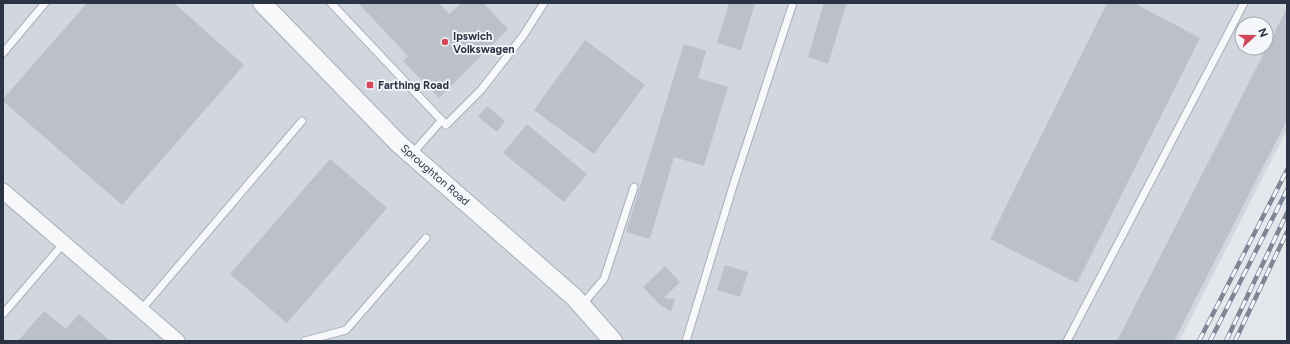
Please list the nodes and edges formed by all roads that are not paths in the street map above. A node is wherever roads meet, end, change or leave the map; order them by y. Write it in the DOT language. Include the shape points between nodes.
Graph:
graph roads {
  1 [pos="45,3"];
  2 [pos="331,3"];
  3 [pos="544,3"];
  4 [pos="793,3"];
  5 [pos="1244,3"];
  6 [pos="265,4"];
  7 [pos="3,52"];
  8 [pos="442,120"];
  9 [pos="302,122"];
  10 [pos="412,154"];
  11 [pos="634,187"];
  12 [pos="3,191"];
  13 [pos="426,238"];
  14 [pos="64,243"];
  15 [pos="582,305"];
  16 [pos="141,310"];
  17 [pos="3,314"];
  18 [pos="178,341"];
  19 [pos="305,341"];
  20 [pos="613,341"];
  21 [pos="686,341"];
  22 [pos="1067,341"];
  1 -- 7 [label="lane"];
  2 -- 8 [label="lane"];
  3 -- 8 [label="lane" via="523,36 481,90 446,125"];
  4 -- 21 [label="lane"];
  5 -- 22 [label="lane"];
  6 -- 10 [label="street, Sproughton Road" via="399,144"];
  8 -- 10 [label="lane"];
  9 -- 16 [label="lane"];
  10 -- 15 [label="street, Sproughton Road"];
  11 -- 15 [label="lane" via="604,279"];
  12 -- 14 [label="street"];
  13 -- 19 [label="lane" via="346,330"];
  14 -- 16 [label="street"];
  14 -- 17 [label="lane"];
  15 -- 20 [label="street, Sproughton Road"];
  16 -- 18 [label="street"];
}
